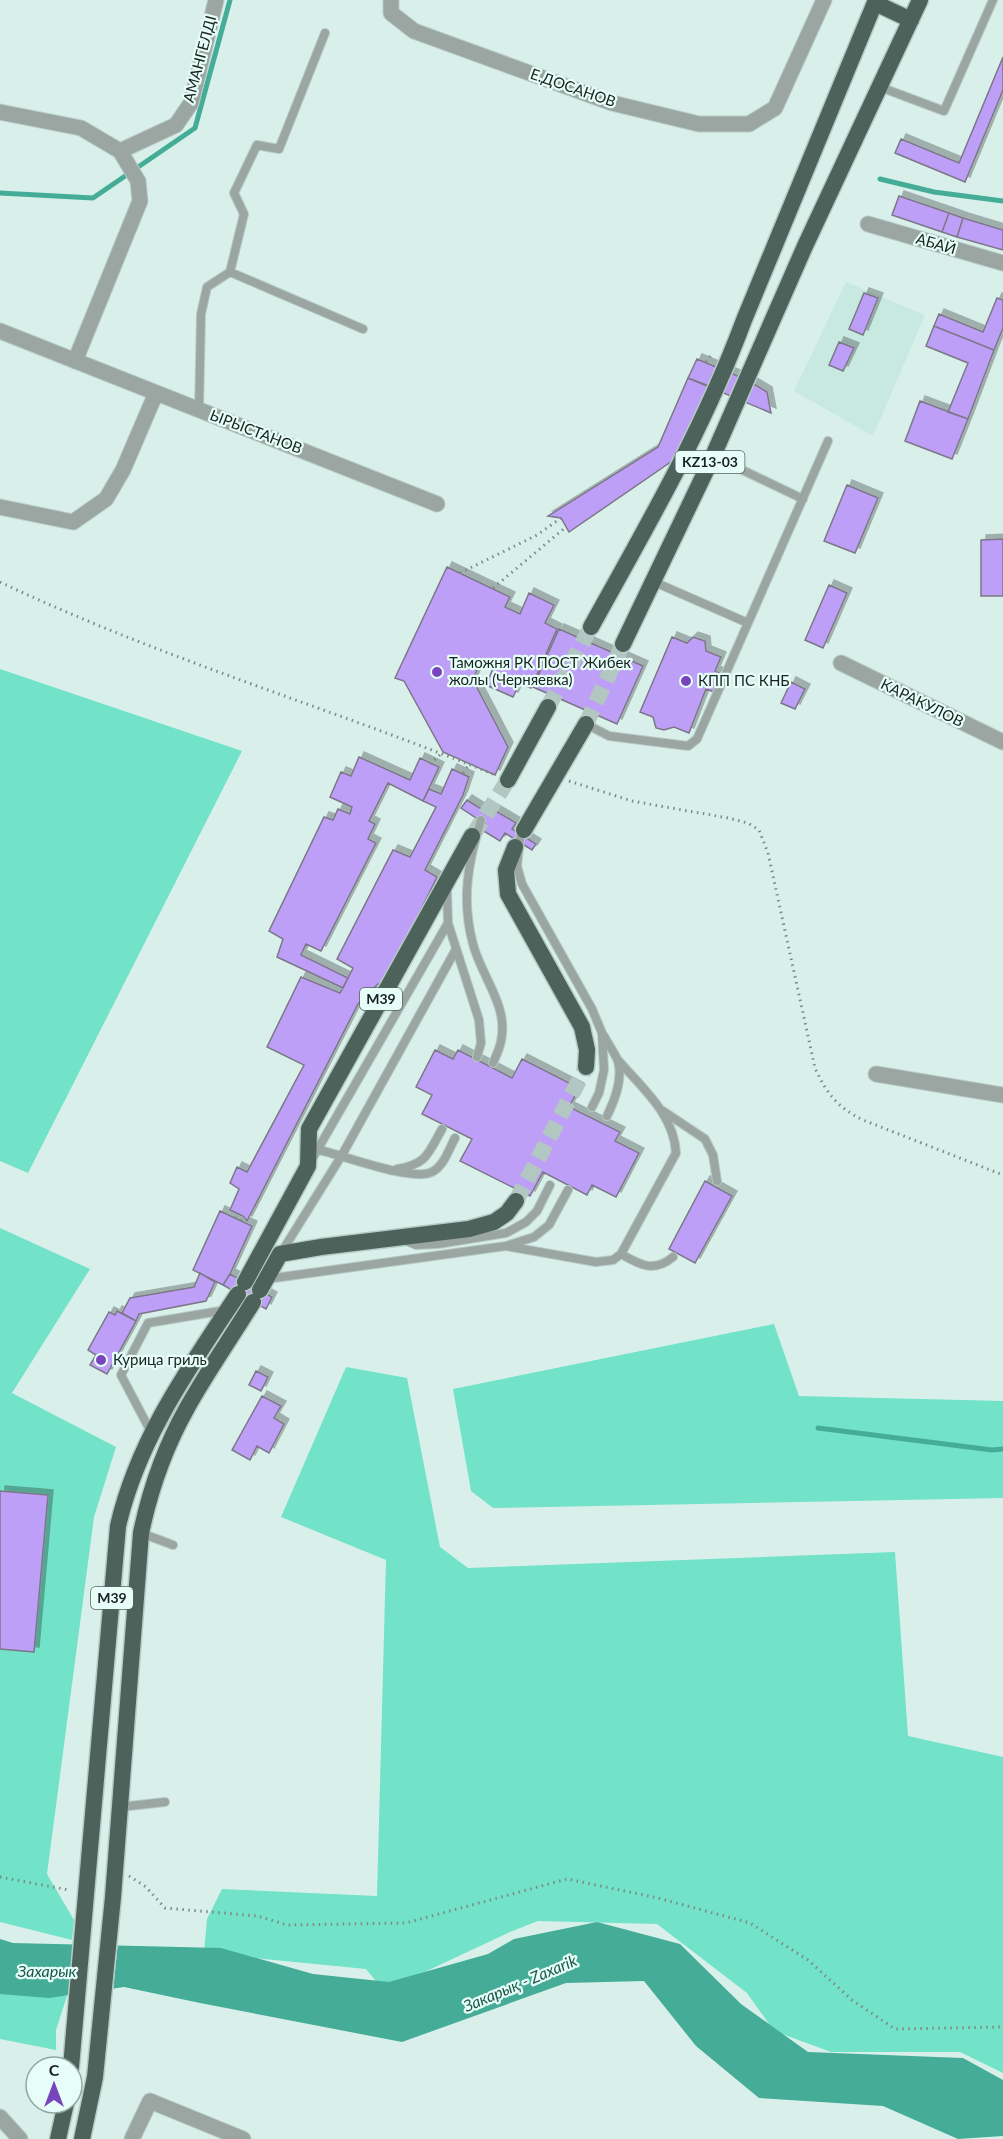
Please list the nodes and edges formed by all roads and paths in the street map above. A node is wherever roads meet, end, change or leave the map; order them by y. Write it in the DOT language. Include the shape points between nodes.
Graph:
graph roads {
  1 [pos="216,0"];
  2 [pos="391,0"];
  3 [pos="824,0"];
  4 [pos="920,0"];
  5 [pos="993,0"];
  6 [pos="875,1"];
  7 [pos="911,21"];
  8 [pos="325,33"];
  9 [pos="880,87"];
  10 [pos="0,112"];
  11 [pos="120,152"];
  12 [pos="868,224"];
  13 [pos="1003,263"];
  14 [pos="766,268"];
  15 [pos="230,272"];
  16 [pos="791,278"];
  17 [pos="363,329"];
  18 [pos="0,331"];
  19 [pos="75,361"];
  20 [pos="156,393"];
  21 [pos="200,410"];
  22 [pos="828,441"];
  23 [pos="713,456"];
  24 [pos="803,499"];
  25 [pos="437,504"];
  26 [pos="0,507"];
  27 [pos="561,518"];
  28 [pos="566,527"];
  29 [pos="460,573"];
  30 [pos="652,581"];
  31 [pos="0,582"];
  32 [pos="493,588"];
  33 [pos="748,622"];
  34 [pos="591,627"];
  35 [pos="623,644"];
  36 [pos="841,663"];
  37 [pos="548,707"];
  38 [pos="586,724"];
  39 [pos="1003,742"];
  40 [pos="443,752"];
  41 [pos="470,763"];
  42 [pos="430,764"];
  43 [pos="463,773"];
  44 [pos="556,777"];
  45 [pos="508,780"];
  46 [pos="481,820"];
  47 [pos="472,836"];
  48 [pos="519,838"];
  49 [pos="447,882"];
  50 [pos="448,923"];
  51 [pos="455,951"];
  52 [pos="602,1034"];
  53 [pos="477,1057"];
  54 [pos="618,1060"];
  55 [pos="494,1063"];
  56 [pos="586,1067"];
  57 [pos="876,1074"];
  58 [pos="1003,1095"];
  59 [pos="592,1107"];
  60 [pos="662,1111"];
  61 [pos="607,1116"];
  62 [pos="442,1129"];
  63 [pos="455,1138"];
  64 [pos="319,1150"];
  65 [pos="342,1155"];
  66 [pos="308,1166"];
  67 [pos="392,1170"];
  68 [pos="1003,1175"];
  69 [pos="717,1181"];
  70 [pos="550,1185"];
  71 [pos="568,1190"];
  72 [pos="516,1201"];
  73 [pos="238,1213"];
  74 [pos="243,1216"];
  75 [pos="235,1218"];
  76 [pos="241,1221"];
  77 [pos="397,1238"];
  78 [pos="506,1246"];
  79 [pos="280,1254"];
  80 [pos="621,1254"];
  81 [pos="673,1257"];
  82 [pos="252,1290"];
  83 [pos="228,1310"];
  84 [pos="151,1432"];
  85 [pos="141,1533"];
  86 [pos="173,1545"];
  87 [pos="165,1802"];
  88 [pos="119,1808"];
  89 [pos="115,1867"];
  90 [pos="0,1877"];
  91 [pos="87,1894"];
  92 [pos="1003,2027"];
  93 [pos="72,2055"];
  94 [pos="64,2115"];
  95 [pos="0,2117"];
  96 [pos="60,2134"];
  97 [pos="83,2136"];
  98 [pos="20,2139"];
  99 [pos="132,2139"];
  100 [pos="243,2139"];
  1 -- 11 [label="street, АМАНГЕЛДІ" via="191,103 176,125"];
  2 -- 3 [label="street, Е.ДОСАНОВ" via="391,13 414,32 612,103 699,124 749,124 775,108"];
  4 -- 7 [label="highway, KZ13-03"];
  5 -- 9 [label="lane" via="944,111"];
  6 -- 7 [label="highway"];
  6 -- 14 [label="highway, KZ13-03"];
  7 -- 9 [label="highway, KZ13-03"];
  8 -- 15 [label="lane" via="279,149 257,145 234,193 244,214"];
  9 -- 16 [label="highway, KZ13-03"];
  10 -- 11 [label="street" via="81,128"];
  11 -- 19 [label="street" via="138,181 140,201"];
  12 -- 13 [label="street, АБАЙ"];
  14 -- 16 [label="highway"];
  14 -- 34 [label="highway, KZ13-03" via="725,371 678,471"];
  15 -- 17 [label="lane"];
  15 -- 21 [label="lane" via="207,287 201,314"];
  16 -- 23 [label="highway, KZ13-03"];
  18 -- 19 [label="street, ЫРЫСТАНОВ"];
  19 -- 20 [label="street, ЫРЫСТАНОВ"];
  20 -- 21 [label="street, ЫРЫСТАНОВ"];
  20 -- 26 [label="street" via="123,470 106,499 73,522"];
  21 -- 25 [label="street, ЫРЫСТАНОВ"];
  22 -- 24 [label="lane"];
  23 -- 24 [label="lane"];
  23 -- 30 [label="highway, KZ13-03"];
  24 -- 33 [label="lane"];
  27 -- 29 [label="path" via="537,536"];
  28 -- 32 [label="path"];
  30 -- 33 [label="lane"];
  30 -- 35 [label="highway, KZ13-03"];
  31 -- 45 [label="path" via="67,614"];
  33 -- 38 [label="lane" via="697,739 688,746 609,736"];
  36 -- 39 [label="street, КАРАКУЛОВ"];
  37 -- 45 [label="highway"];
  38 -- 44 [label="highway"];
  40 -- 42 [label="path"];
  41 -- 43 [label="path"];
  44 -- 48 [label="highway"];
  44 -- 68 [label="path" via="632,801 728,818 759,830 768,853 814,1068 825,1089 843,1110 863,1120"];
  46 -- 55 [label="lane" via="470,857 466,891 473,945 500,1012 501,1040"];
  47 -- 49 [label="highway, M39"];
  48 -- 52 [label="lane" via="517,866 522,884"];
  48 -- 56 [label="highway" via="506,870 508,894 582,1028"];
  49 -- 50 [label="lane"];
  49 -- 66 [label="highway, M39" via="309,1129"];
  50 -- 51 [label="lane"];
  50 -- 64 [label="lane"];
  51 -- 53 [label="lane" via="479,1020 481,1043"];
  51 -- 65 [label="lane"];
  52 -- 54 [label="lane"];
  52 -- 59 [label="lane" via="604,1070"];
  54 -- 60 [label="lane"];
  54 -- 61 [label="lane" via="614,1103"];
  57 -- 58 [label="street"];
  60 -- 69 [label="lane" via="705,1139 713,1155"];
  60 -- 80 [label="lane" via="675,1138 676,1153"];
  62 -- 67 [label="lane" via="415,1166"];
  63 -- 67 [label="lane" via="442,1164 432,1172 420,1175"];
  64 -- 65 [label="lane"];
  64 -- 66 [label="lane"];
  65 -- 67 [label="lane"];
  65 -- 79 [label="lane"];
  66 -- 82 [label="highway, M39"];
  70 -- 77 [label="lane" via="537,1211 506,1233 438,1244 416,1245"];
  71 -- 78 [label="lane" via="549,1225 534,1237"];
  72 -- 77 [label="highway" via="494,1221 469,1229"];
  73 -- 75 [label="path"];
  74 -- 76 [label="path"];
  77 -- 79 [label="highway"];
  78 -- 80 [label="lane" via="596,1262 613,1260"];
  78 -- 82 [label="lane"];
  79 -- 82 [label="highway, M39"];
  80 -- 81 [label="lane" via="640,1265 666,1263"];
  82 -- 83 [label="highway, M39"];
  82 -- 85 [label="highway, M39" via="163,1458"];
  83 -- 84 [label="highway, M39"];
  83 -- 84 [label="lane" via="148,1323 121,1375"];
  84 -- 91 [label="highway, M39" via="125,1495 118,1526"];
  85 -- 86 [label="lane"];
  85 -- 88 [label="highway, M39"];
  87 -- 88 [label="lane"];
  88 -- 89 [label="highway, M39"];
  89 -- 92 [label="path" via="146,1887 165,1908 258,1916 286,1925 406,1923 567,1879 750,1923 808,1960 852,2000 895,2029"];
  89 -- 97 [label="highway, M39" via="95,2078"];
  90 -- 91 [label="path"];
  91 -- 93 [label="highway, M39"];
  94 -- 96 [label="highway"];
  95 -- 98 [label="street"];
  96 -- 97 [label="highway"];
  99 -- 100 [label="street" via="150,2101"];
}
